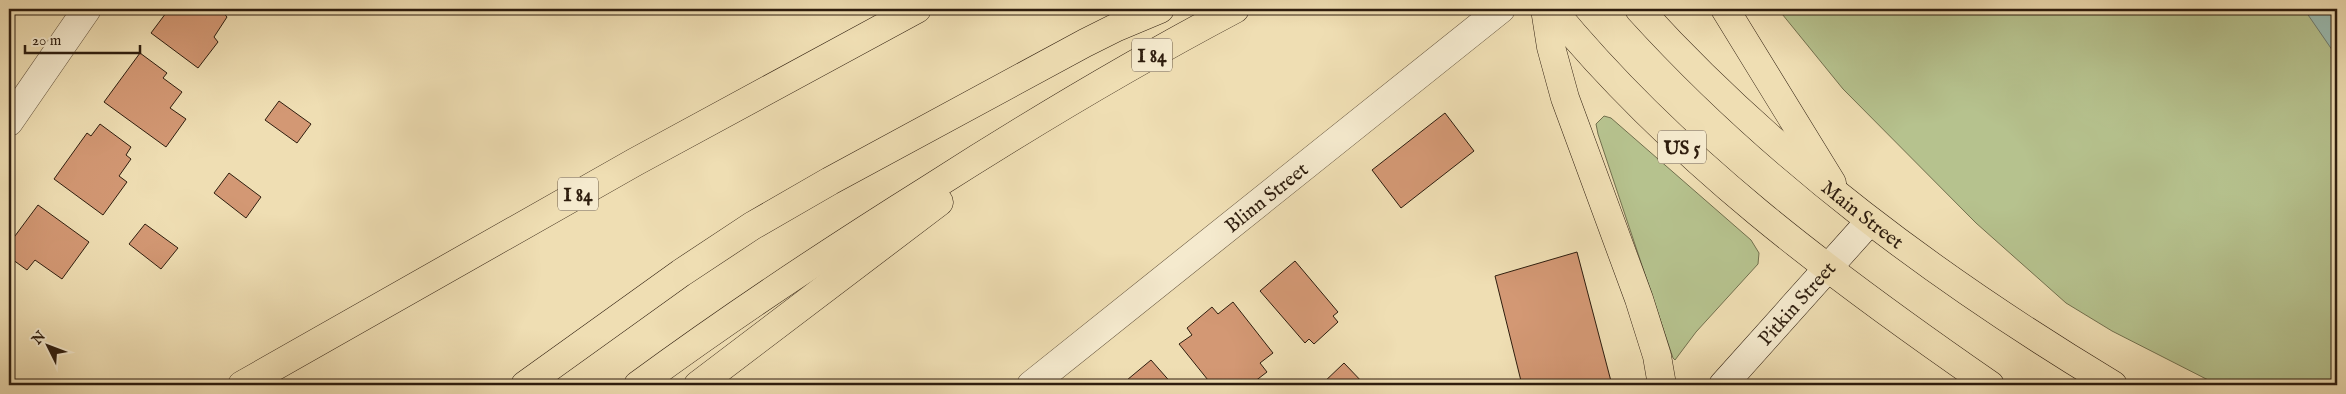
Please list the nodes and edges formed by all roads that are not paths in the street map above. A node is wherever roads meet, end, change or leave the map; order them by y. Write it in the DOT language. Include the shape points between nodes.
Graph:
graph roads {
  1 [pos="87,9"];
  2 [pos="917,9"];
  3 [pos="1160,9"];
  4 [pos="1236,9"];
  5 [pos="1501,9"];
  6 [pos="1545,9"];
  7 [pos="1552,9"];
  8 [pos="1639,9"];
  9 [pos="1725,9"];
  10 [pos="1069,102"];
  11 [pos="9,122"];
  12 [pos="1845,203"];
  13 [pos="1869,222"];
  14 [pos="1828,269"];
  15 [pos="242,385"];
  16 [pos="526,385"];
  17 [pos="638,385"];
  18 [pos="698,385"];
  19 [pos="1031,385"];
  20 [pos="1662,385"];
  21 [pos="1724,385"];
  22 [pos="1990,385"];
  23 [pos="2113,385"];
  1 -- 11 [label="street"];
  2 -- 15 [label="highway, I 84" via="626,166"];
  3 -- 16 [label="highway" via="1085,43 752,226 681,272"];
  4 -- 10 [label="highway, I 84"];
  5 -- 19 [label="street, Blinn Street"];
  6 -- 20 [label="highway" via="1565,98 1639,299 1657,356"];
  7 -- 14 [label="highway, US 5" via="1667,133 1732,192"];
  8 -- 12 [label="highway, Main Street" via="1722,95"];
  9 -- 12 [label="highway"];
  10 -- 17 [label="highway, I 84" via="840,246"];
  10 -- 18 [label="highway"];
  12 -- 13 [label="highway, Main Street"];
  13 -- 14 [label="street, Pitkin Street"];
  13 -- 23 [label="highway, Main Street" via="1980,301"];
  14 -- 21 [label="street, Pitkin Street"];
  14 -- 22 [label="highway, US 5"];
}
